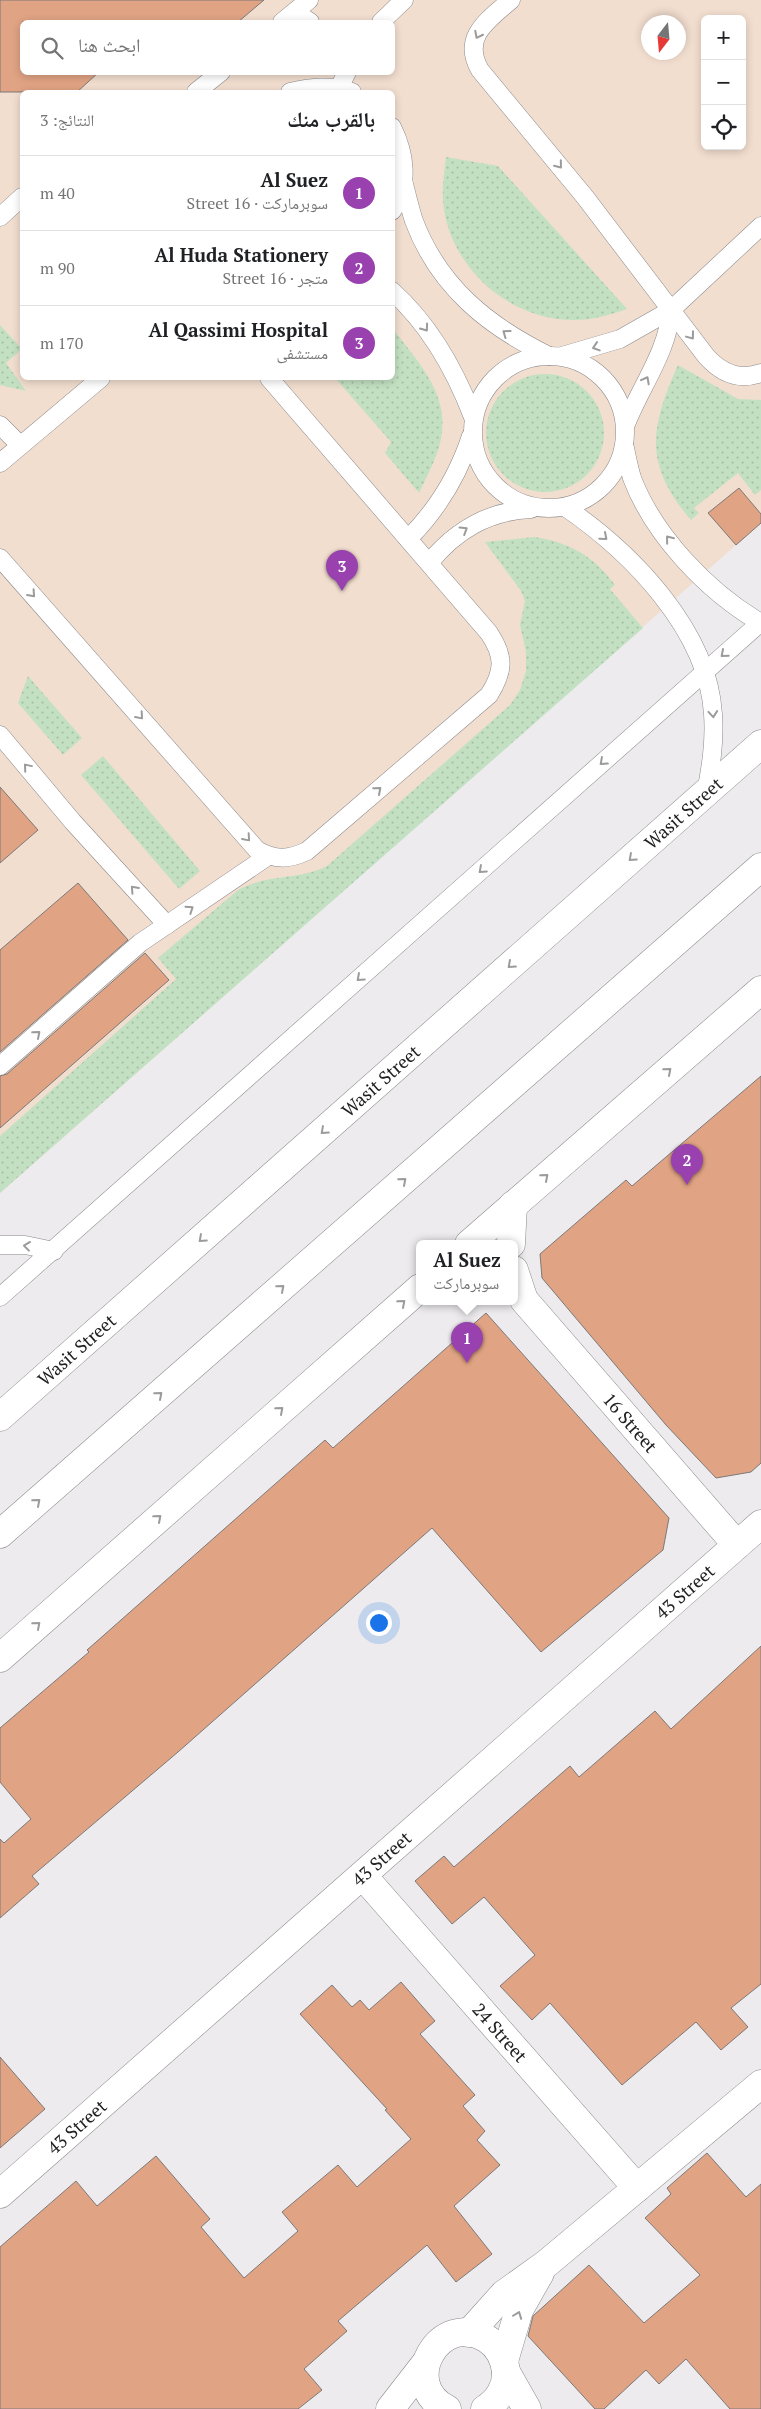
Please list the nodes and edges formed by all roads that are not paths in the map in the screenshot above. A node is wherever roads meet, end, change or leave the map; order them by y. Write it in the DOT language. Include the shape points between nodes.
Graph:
graph roads {
  1 [pos="308,0"];
  2 [pos="404,0"];
  3 [pos="511,0"];
  4 [pos="289,17"];
  5 [pos="302,20"];
  6 [pos="383,20"];
  7 [pos="217,75"];
  8 [pos="346,84"];
  9 [pos="198,90"];
  10 [pos="298,90"];
  11 [pos="395,133"];
  12 [pos="404,184"];
  13 [pos="20,199"];
  14 [pos="395,204"];
  15 [pos="0,217"];
  16 [pos="761,226"];
  17 [pos="395,295"];
  18 [pos="671,310"];
  19 [pos="556,356"];
  20 [pos="761,373"];
  21 [pos="99,380"];
  22 [pos="271,380"];
  23 [pos="626,424"];
  24 [pos="0,425"];
  25 [pos="472,425"];
  26 [pos="20,445"];
  27 [pos="625,447"];
  28 [pos="0,463"];
  29 [pos="565,507"];
  30 [pos="540,509"];
  31 [pos="408,539"];
  32 [pos="0,558"];
  33 [pos="429,563"];
  34 [pos="761,623"];
  35 [pos="705,672"];
  36 [pos="0,735"];
  37 [pos="761,744"];
  38 [pos="706,793"];
  39 [pos="268,856"];
  40 [pos="761,867"];
  41 [pos="167,925"];
  42 [pos="761,990"];
  43 [pos="0,1066"];
  44 [pos="513,1205"];
  45 [pos="474,1240"];
  46 [pos="511,1240"];
  47 [pos="0,1246"];
  48 [pos="54,1251"];
  49 [pos="416,1292"];
  50 [pos="0,1297"];
  51 [pos="519,1299"];
  52 [pos="0,1417"];
  53 [pos="761,1524"];
  54 [pos="0,1534"];
  55 [pos="737,1545"];
  56 [pos="0,1658"];
  57 [pos="362,1876"];
  58 [pos="761,2084"];
  59 [pos="637,2188"];
  60 [pos="0,2194"];
  61 [pos="546,2264"];
  62 [pos="469,2333"];
  63 [pos="425,2364"];
  64 [pos="505,2367"];
  65 [pos="390,2409"];
  66 [pos="447,2409"];
  67 [pos="485,2409"];
  68 [pos="527,2409"];
  1 -- 4 [label="lane"];
  2 -- 6 [label="lane"];
  3 -- 18 [label="lane, one-way" via="477,34 474,60"];
  4 -- 5 [label="lane"];
  7 -- 9 [label="lane"];
  8 -- 10 [label="lane"];
  11 -- 12 [label="lane" via="404,162"];
  12 -- 14 [label="lane"];
  19 -- 12 [label="lane, one-way" via="514,338 454,288 418,230"];
  13 -- 15 [label="lane"];
  16 -- 18 [label="lane"];
  17 -- 25 [label="lane, one-way" via="420,320 442,350 460,383"];
  18 -- 19 [label="lane, one-way" via="620,338"];
  18 -- 20 [label="lane, one-way" via="718,369 735,376"];
  23 -- 18 [label="lane, one-way" via="661,351"];
  19 -- 23 [label="lane" via="586,365 605,380 619,400"];
  19 -- 25 [label="lane" via="528,358 492,380 480,397"];
  21 -- 26 [label="lane"];
  22 -- 31 [label="lane"];
  23 -- 27 [label="lane"];
  24 -- 26 [label="lane"];
  25 -- 30 [label="lane" via="477,460 492,483 513,500"];
  25 -- 31 [label="lane" via="464,456 441,501"];
  26 -- 28 [label="lane"];
  27 -- 29 [label="lane" via="618,468 604,486 586,500"];
  34 -- 27 [label="lane, one-way" via="700,577 665,535 646,508 632,477"];
  29 -- 30 [label="lane"];
  29 -- 35 [label="lane, one-way" via="590,524 637,569 683,626"];
  33 -- 30 [label="lane, one-way" via="443,546 478,521 499,514"];
  31 -- 33 [label="lane"];
  32 -- 39 [label="lane, one-way" via="257,850"];
  39 -- 33 [label="lane, one-way" via="281,859 307,852 489,695 498,680 502,664 498,648"];
  34 -- 35 [label="lane, one-way"];
  35 -- 38 [label="lane, one-way" via="713,712 714,753"];
  35 -- 48 [label="lane, one-way"];
  41 -- 36 [label="lane, one-way" via="73,822"];
  37 -- 38 [label="street, Wasit Street"];
  38 -- 52 [label="street, Wasit Street, one-way"];
  41 -- 39 [label="lane, one-way"];
  54 -- 40 [label="street, one-way"];
  43 -- 41 [label="lane, one-way" via="117,962"];
  44 -- 42 [label="street, one-way"];
  44 -- 45 [label="street"];
  44 -- 46 [label="street"];
  48 -- 47 [label="lane, one-way" via="25,1245"];
  48 -- 50 [label="lane"];
  56 -- 49 [label="street, one-way"];
  51 -- 55 [label="street, 16 Street"];
  53 -- 55 [label="street, 43 Street"];
  55 -- 57 [label="street, 43 Street"];
  57 -- 59 [label="street, 24 Street"];
  57 -- 60 [label="street, 43 Street"];
  58 -- 59 [label="street"];
  59 -- 61 [label="street"];
  61 -- 62 [label="street" via="504,2294"];
  64 -- 61 [label="street, one-way" via="519,2310"];
  62 -- 63 [label="street" via="446,2337 430,2353"];
  62 -- 64 [label="street" via="481,2335 491,2342 499,2350"];
  63 -- 65 [label="street"];
  63 -- 66 [label="street" via="425,2380 430,2394"];
  64 -- 67 [label="street" via="501,2393"];
  64 -- 68 [label="street"];
}
